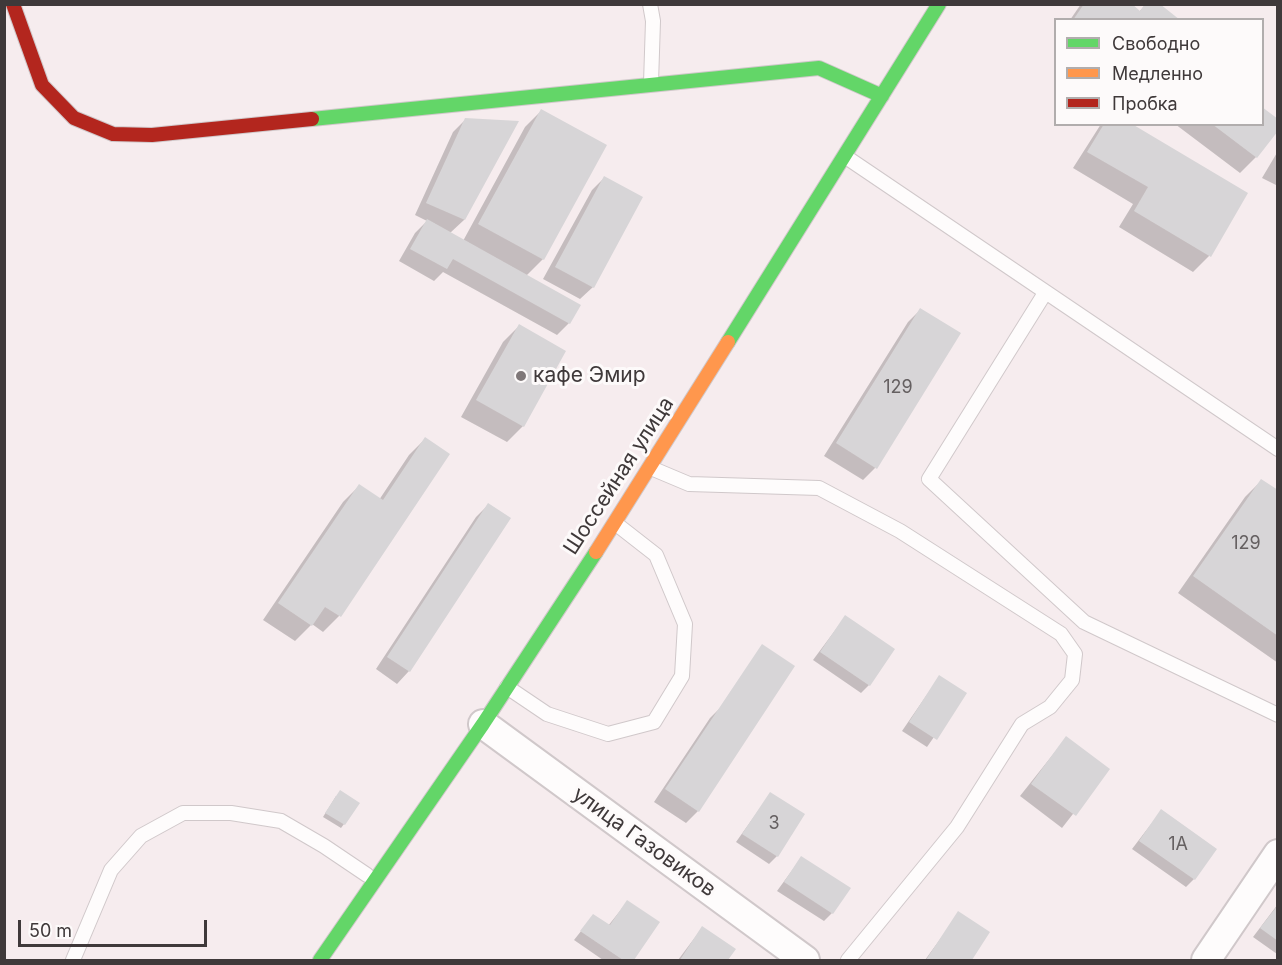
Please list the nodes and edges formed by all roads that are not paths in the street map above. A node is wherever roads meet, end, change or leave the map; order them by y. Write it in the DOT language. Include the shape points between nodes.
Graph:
graph roads {
  1 [pos="13,4"];
  2 [pos="650,4"];
  3 [pos="926,4"];
  4 [pos="939,4"];
  5 [pos="651,83"];
  6 [pos="878,94"];
  7 [pos="846,157"];
  8 [pos="1045,293"];
  9 [pos="1278,450"];
  10 [pos="651,468"];
  11 [pos="615,523"];
  12 [pos="507,687"];
  13 [pos="1278,715"];
  14 [pos="479,721"];
  15 [pos="1278,854"];
  16 [pos="367,875"];
  17 [pos="73,960"];
  18 [pos="309,960"];
  19 [pos="320,960"];
  20 [pos="805,960"];
  21 [pos="848,960"];
  22 [pos="1206,960"];
  1 -- 5 [label="main road" via="42,85 74,118 113,134 152,135"];
  2 -- 5 [label="lane"];
  3 -- 6 [label="main road, Шоссейная улица"];
  4 -- 6 [label="main road, Шоссейная улица"];
  5 -- 6 [label="main road" via="819,68"];
  6 -- 7 [label="main road, Шоссейная улица"];
  6 -- 14 [label="main road, Шоссейная улица"];
  7 -- 8 [label="lane"];
  7 -- 10 [label="main road, Шоссейная улица"];
  8 -- 9 [label="lane"];
  8 -- 13 [label="lane" via="928,479 1084,622"];
  10 -- 11 [label="main road, Шоссейная улица"];
  10 -- 21 [label="lane" via="689,484 819,488 900,531 1061,634 1075,654 1072,680 1050,707 1022,724 957,827"];
  11 -- 12 [label="main road, Шоссейная улица"];
  11 -- 12 [label="lane" via="656,555 685,624 682,676 654,722 608,734 547,714"];
  12 -- 14 [label="main road, Шоссейная улица"];
  14 -- 16 [label="main road, Шоссейная улица"];
  14 -- 19 [label="main road, Шоссейная улица"];
  14 -- 20 [label="street, улица Газовиков"];
  15 -- 22 [label="street"];
  16 -- 17 [label="lane" via="281,821 231,813 183,813 141,836 111,870"];
  16 -- 18 [label="main road, Шоссейная улица"];
}
